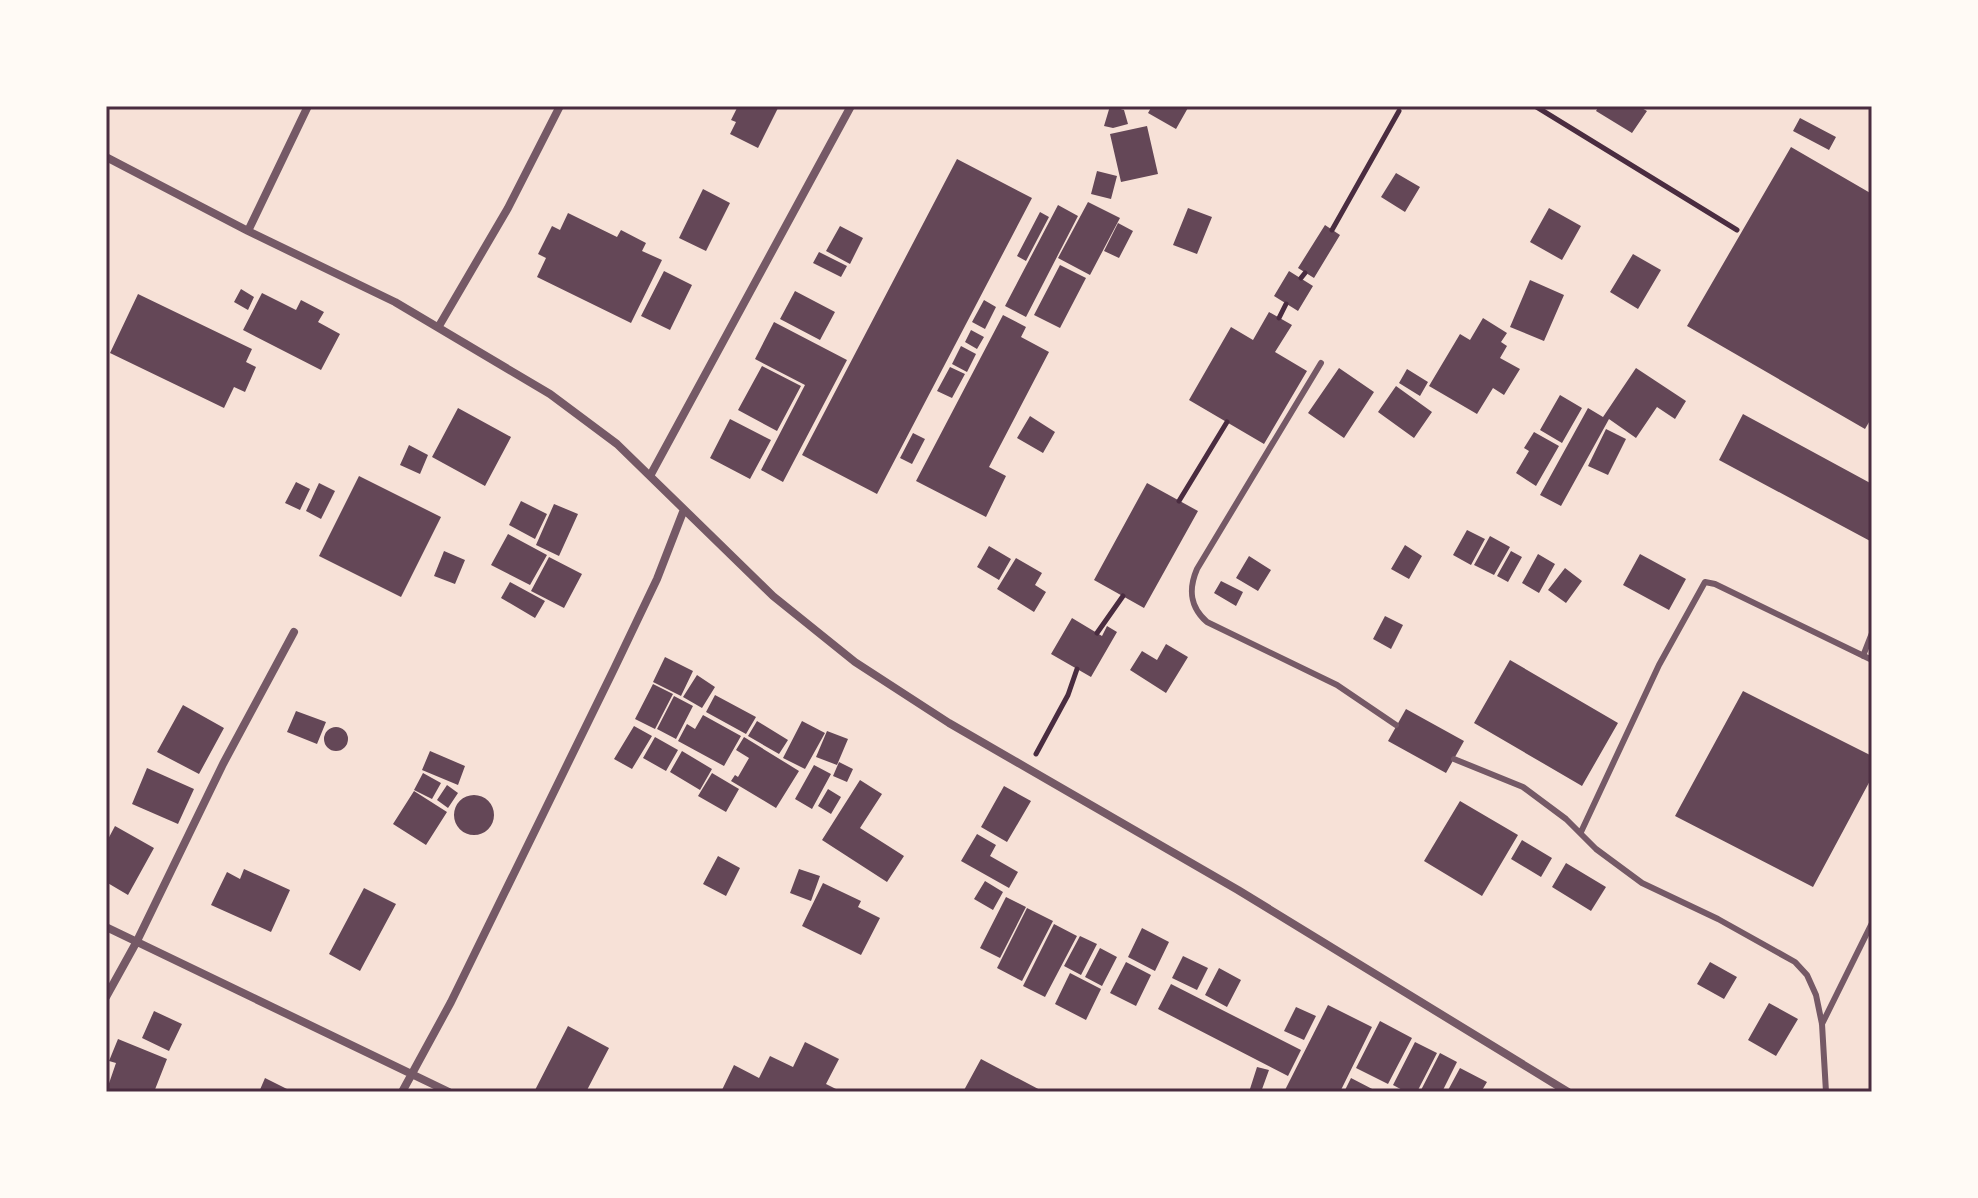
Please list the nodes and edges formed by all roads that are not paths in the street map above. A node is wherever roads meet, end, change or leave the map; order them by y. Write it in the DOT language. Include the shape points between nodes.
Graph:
graph roads {
  1 [pos="308,106"];
  2 [pos="560,106"];
  3 [pos="851,106"];
  4 [pos="106,157"];
  5 [pos="248,231"];
  6 [pos="439,326"];
  7 [pos="1321,363"];
  8 [pos="650,476"];
  9 [pos="683,512"];
  10 [pos="294,632"];
  11 [pos="1872,633"];
  12 [pos="1863,656"];
  13 [pos="1872,660"];
  14 [pos="1396,725"];
  15 [pos="1454,759"];
  16 [pos="1581,832"];
  17 [pos="1872,923"];
  18 [pos="106,927"];
  19 [pos="137,941"];
  20 [pos="106,997"];
  21 [pos="1822,1024"];
  22 [pos="412,1073"];
  23 [pos="402,1092"];
  24 [pos="449,1092"];
  25 [pos="1568,1092"];
  26 [pos="1826,1092"];
  1 -- 5 [label="street"];
  2 -- 6 [label="street"];
  3 -- 8 [label="street"];
  4 -- 5 [label="street"];
  5 -- 6 [label="street"];
  6 -- 8 [label="street" via="582,416"];
  7 -- 14 [label="lane" via="1197,569 1191,595 1207,622 1337,685"];
  8 -- 9 [label="street"];
  9 -- 22 [label="street" via="614,669"];
  9 -- 25 [label="street" via="773,596 855,662"];
  10 -- 19 [label="street"];
  11 -- 12 [label="lane"];
  12 -- 13 [label="lane"];
  12 -- 16 [label="lane" via="1705,582 1659,665"];
  15 -- 16 [label="lane" via="1523,787"];
  16 -- 21 [label="lane" via="1642,883 1795,962 1816,995"];
  17 -- 21 [label="lane"];
  18 -- 19 [label="street"];
  19 -- 20 [label="street"];
  19 -- 22 [label="street"];
  21 -- 26 [label="lane"];
  22 -- 23 [label="street"];
  22 -- 24 [label="street"];
}
